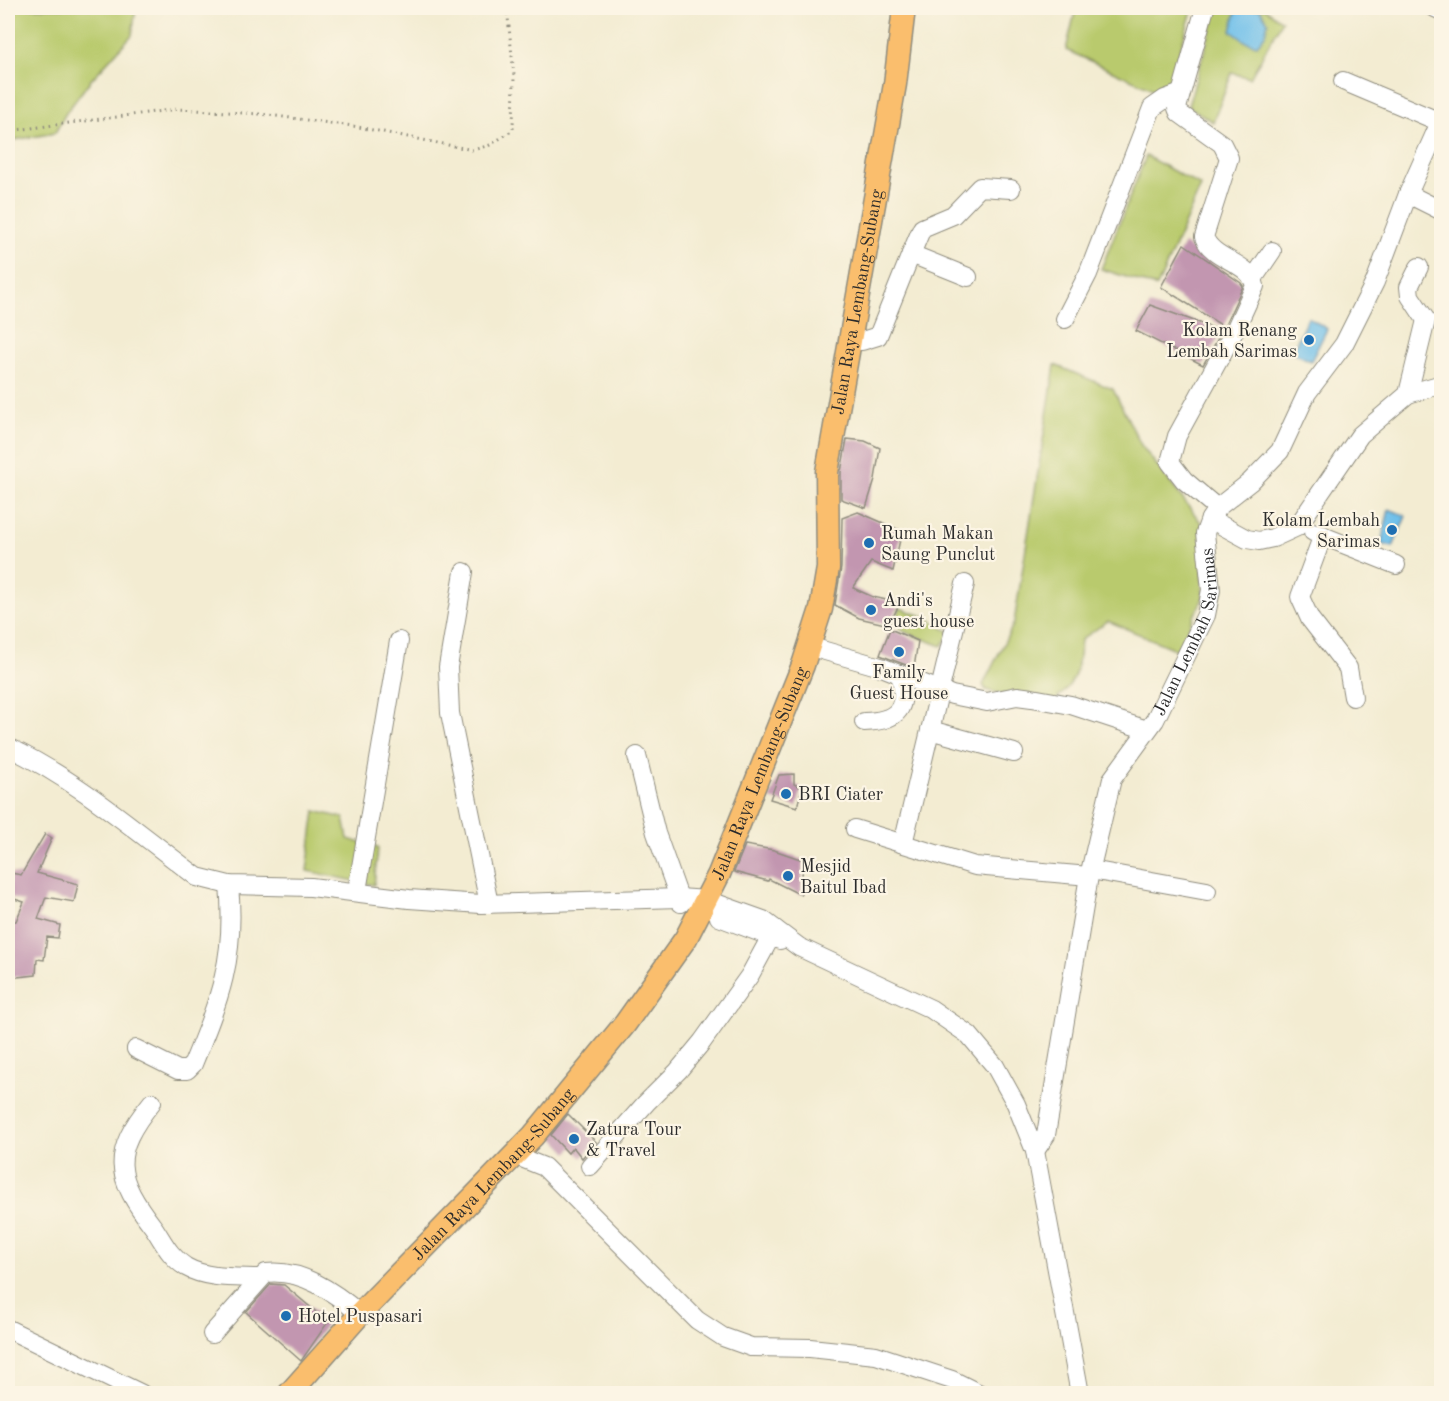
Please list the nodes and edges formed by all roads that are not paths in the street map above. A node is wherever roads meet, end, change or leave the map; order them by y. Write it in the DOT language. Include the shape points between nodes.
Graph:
graph roads {
  1 [pos="904,8"];
  2 [pos="1205,8"];
  3 [pos="1435,8"];
  4 [pos="1442,11"];
  5 [pos="1343,81"];
  6 [pos="1179,94"];
  7 [pos="1441,120"];
  8 [pos="1011,189"];
  9 [pos="1408,194"];
  10 [pos="1442,211"];
  11 [pos="1272,251"];
  12 [pos="911,254"];
  13 [pos="1419,267"];
  14 [pos="968,278"];
  15 [pos="1253,279"];
  16 [pos="1065,319"];
  17 [pos="849,339"];
  18 [pos="1442,384"];
  19 [pos="1408,394"];
  20 [pos="1214,513"];
  21 [pos="1297,527"];
  22 [pos="1323,535"];
  23 [pos="1396,565"];
  24 [pos="464,572"];
  25 [pos="965,584"];
  26 [pos="399,641"];
  27 [pos="808,646"];
  28 [pos="900,674"];
  29 [pos="939,690"];
  30 [pos="1353,697"];
  31 [pos="864,722"];
  32 [pos="930,730"];
  33 [pos="1147,730"];
  34 [pos="8,747"];
  35 [pos="1014,753"];
  36 [pos="637,756"];
  37 [pos="855,829"];
  38 [pos="903,844"];
  39 [pos="1090,873"];
  40 [pos="229,885"];
  41 [pos="357,891"];
  42 [pos="1207,891"];
  43 [pos="688,902"];
  44 [pos="489,903"];
  45 [pos="773,934"];
  46 [pos="136,1049"];
  47 [pos="152,1102"];
  48 [pos="533,1136"];
  49 [pos="1035,1151"];
  50 [pos="514,1155"];
  51 [pos="590,1166"];
  52 [pos="544,1167"];
  53 [pos="259,1278"];
  54 [pos="360,1314"];
  55 [pos="8,1329"];
  56 [pos="212,1334"];
  57 [pos="142,1394"];
  58 [pos="289,1394"];
  59 [pos="980,1394"];
  60 [pos="1080,1394"];
  1 -- 17 [label="main road, Jalan Raya Lembang-Subang" via="896,84"];
  2 -- 6 [label="street"];
  3 -- 4 [label="street"];
  5 -- 7 [label="street"];
  6 -- 15 [label="street" via="1179,113 1222,144 1229,158 1205,228 1206,244"];
  6 -- 16 [label="street" via="1152,108 1088,274"];
  7 -- 9 [label="street"];
  8 -- 12 [label="street" via="980,187 953,215 922,228"];
  9 -- 10 [label="street"];
  9 -- 20 [label="street" via="1375,282 1344,344 1307,393 1280,451"];
  11 -- 15 [label="street"];
  12 -- 14 [label="street"];
  12 -- 17 [label="street" via="878,336 862,341"];
  13 -- 19 [label="street" via="1410,296 1426,320"];
  15 -- 20 [label="street" via="1255,286 1235,330 1170,454 1174,469"];
  17 -- 27 [label="main road, Jalan Raya Lembang-Subang" via="827,472 828,568 821,609"];
  18 -- 19 [label="street"];
  19 -- 21 [label="street" via="1360,435"];
  20 -- 21 [label="street" via="1247,539 1273,538"];
  20 -- 33 [label="street, Jalan Lembah Sarimas" via="1205,533 1211,590 1206,615 1165,702"];
  21 -- 22 [label="street"];
  22 -- 23 [label="street"];
  22 -- 30 [label="street" via="1300,597 1310,619 1348,668"];
  24 -- 44 [label="street" via="448,667 450,713"];
  25 -- 29 [label="street"];
  26 -- 41 [label="street"];
  27 -- 28 [label="street"];
  27 -- 43 [label="main road, Jalan Raya Lembang-Subang" via="803,665"];
  28 -- 29 [label="street"];
  28 -- 31 [label="street" via="905,693 901,708 894,716"];
  29 -- 32 [label="street"];
  29 -- 33 [label="street" via="987,702 1017,696 1071,705"];
  32 -- 35 [label="street"];
  32 -- 38 [label="street"];
  33 -- 39 [label="street, Jalan Lembah Sarimas" via="1112,779"];
  34 -- 40 [label="street" via="82,793 197,876"];
  36 -- 43 [label="street" via="656,833"];
  37 -- 38 [label="street"];
  38 -- 39 [label="street" via="975,866"];
  39 -- 42 [label="street"];
  39 -- 49 [label="street, Jalan Lembah Sarimas" via="1046,1135"];
  40 -- 41 [label="street"];
  40 -- 46 [label="street" via="232,916 224,984 193,1064 187,1070 178,1070"];
  41 -- 44 [label="street" via="409,899"];
  43 -- 44 [label="street"];
  43 -- 45 [label="street" via="763,920"];
  43 -- 48 [label="main road, Jalan Raya Lembang-Subang" via="686,938 625,1024"];
  45 -- 49 [label="street" via="931,1008 969,1035 995,1066"];
  45 -- 51 [label="street" via="750,975 702,1041"];
  47 -- 53 [label="street" via="137,1120 123,1149 121,1168 127,1191 168,1251 186,1267 201,1274"];
  48 -- 50 [label="main road, Jalan Raya Lembang-Subang"];
  48 -- 52 [label="street"];
  49 -- 60 [label="street"];
  50 -- 52 [label="street"];
  50 -- 54 [label="main road, Jalan Raya Lembang-Subang"];
  52 -- 59 [label="street" via="697,1320 723,1337 751,1347 876,1355 952,1380"];
  53 -- 54 [label="street" via="276,1273 313,1281"];
  53 -- 56 [label="street"];
  54 -- 58 [label="main road, Jalan Raya Lembang-Subang"];
  55 -- 57 [label="street"];
}
